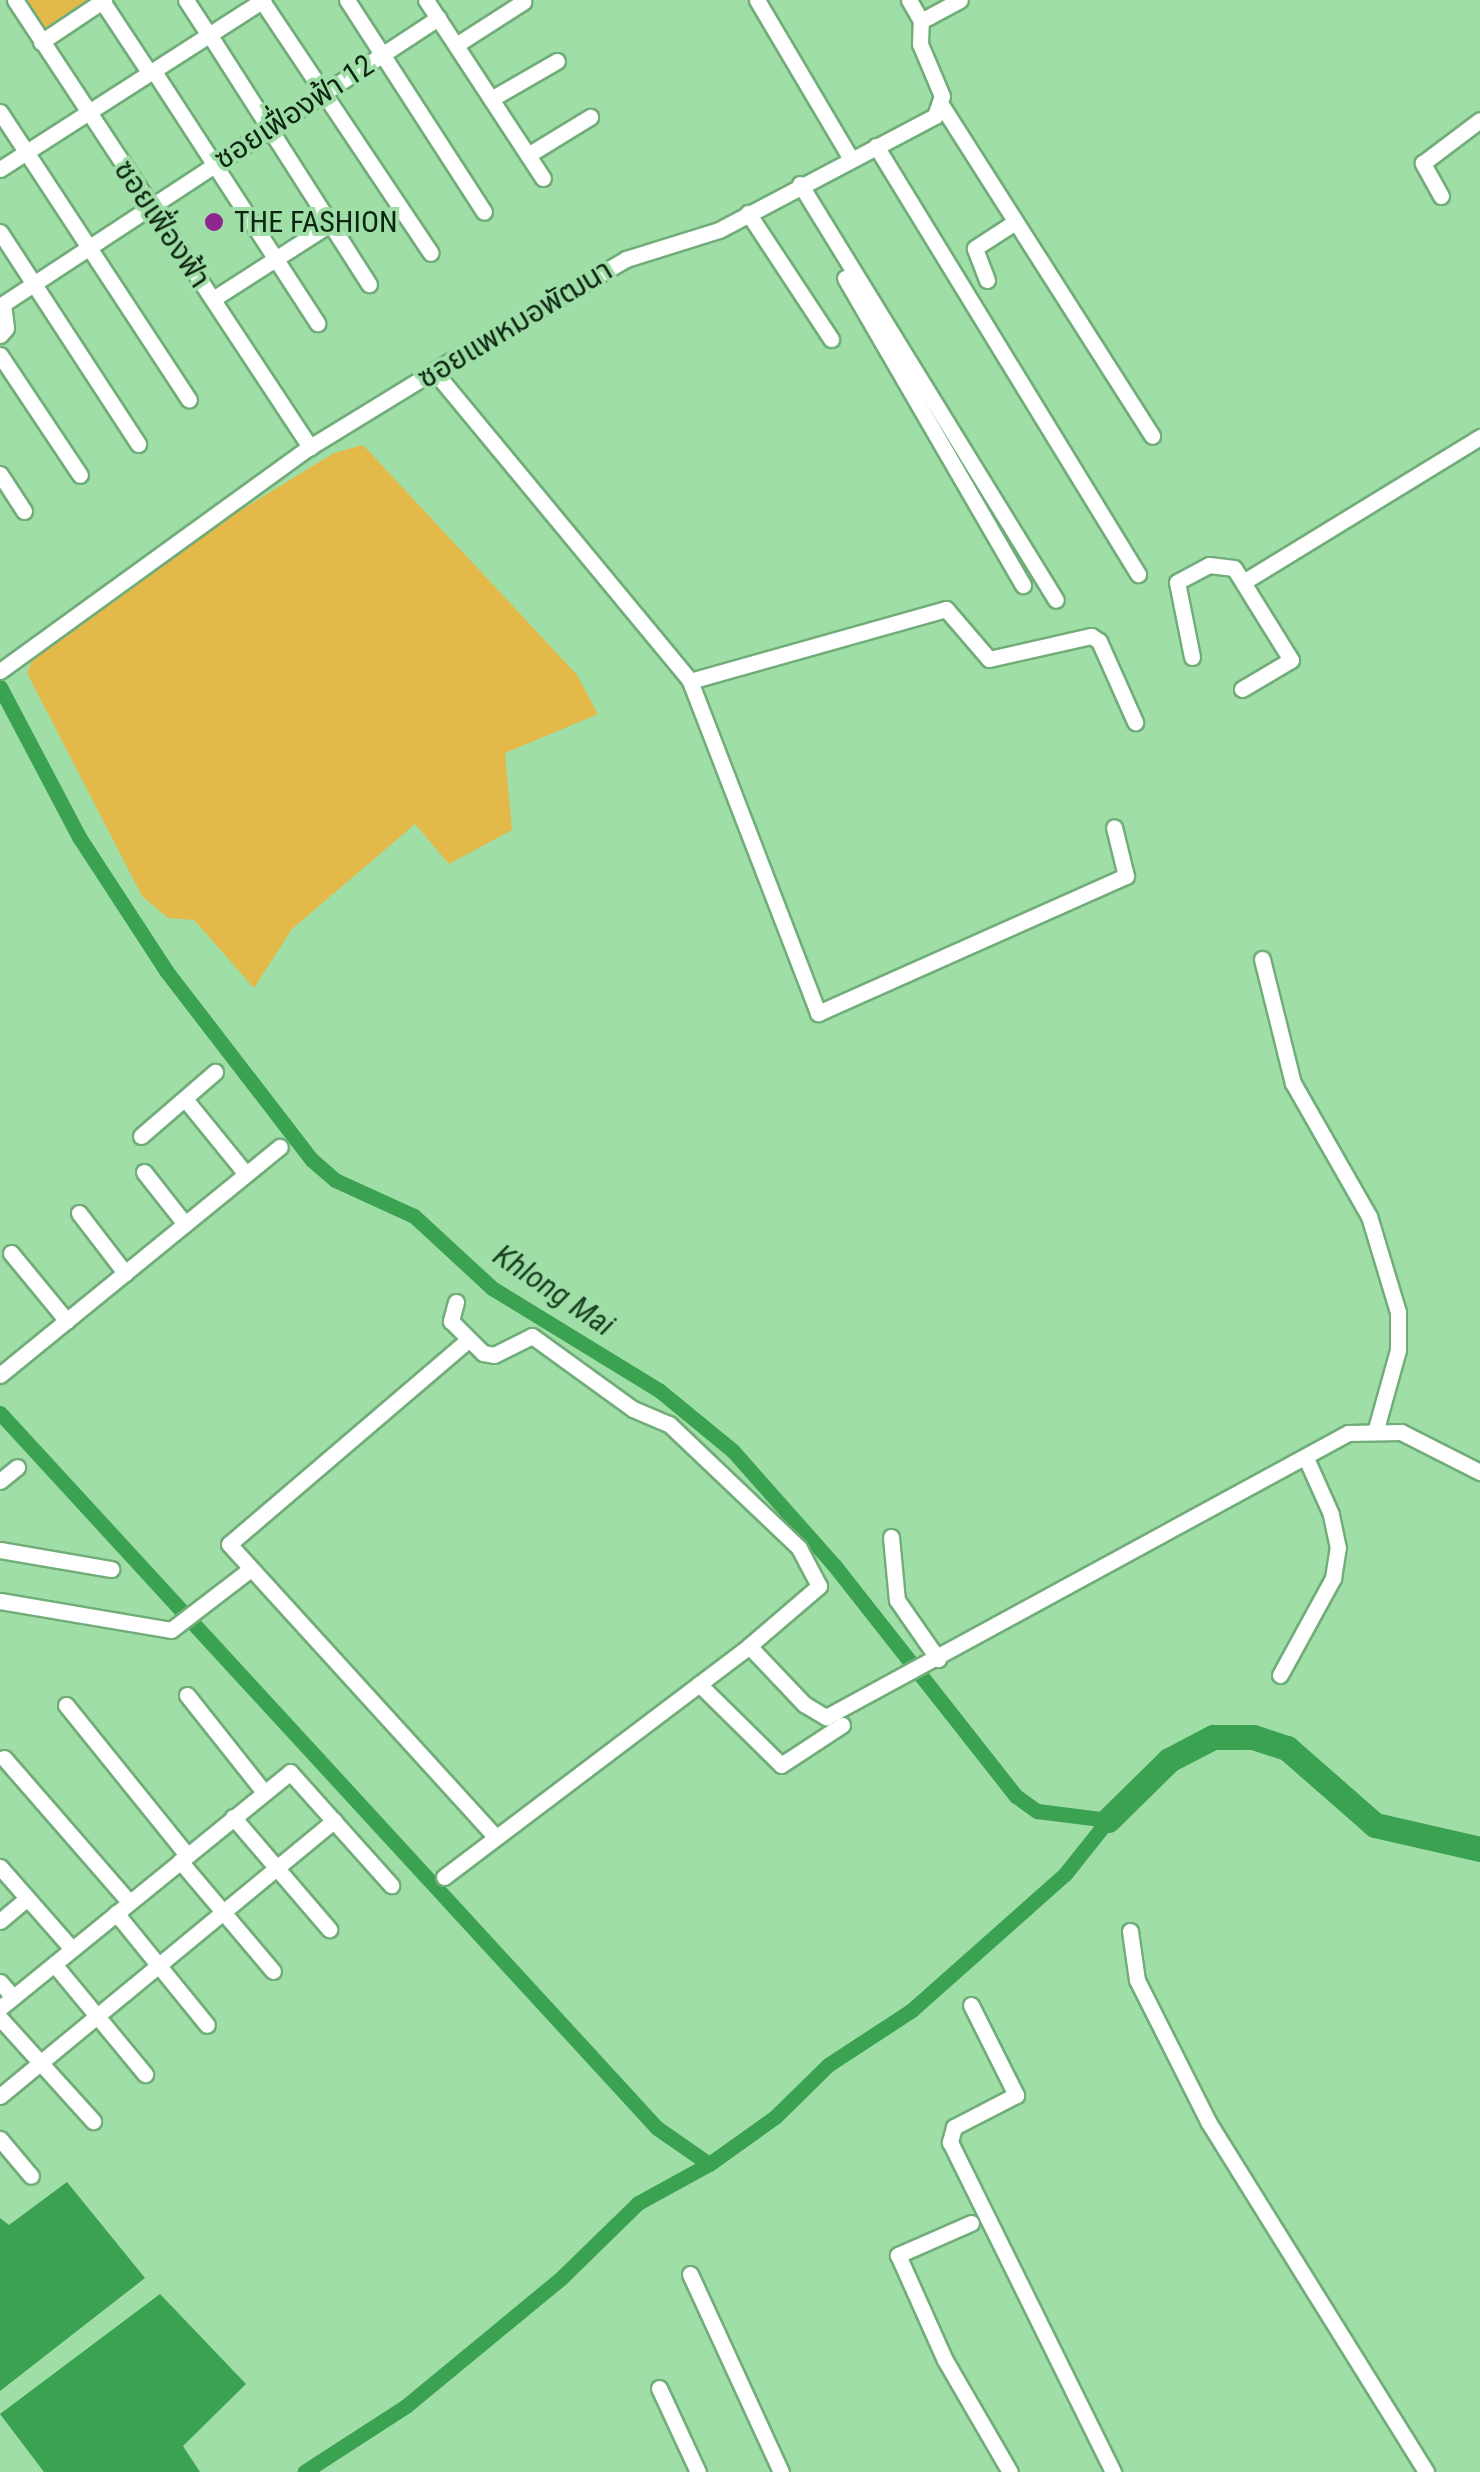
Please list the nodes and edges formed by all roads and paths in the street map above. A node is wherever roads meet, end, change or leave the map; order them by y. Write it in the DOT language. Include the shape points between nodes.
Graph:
graph roads {
  1 [pos="15,0"];
  2 [pos="186,0"];
  3 [pos="262,0"];
  4 [pos="347,0"];
  5 [pos="426,0"];
  6 [pos="757,0"];
  7 [pos="909,0"];
  8 [pos="960,0"];
  9 [pos="103,1"];
  10 [pos="523,2"];
  11 [pos="928,11"];
  12 [pos="438,18"];
  13 [pos="207,31"];
  14 [pos="42,42"];
  15 [pos="456,45"];
  16 [pos="382,54"];
  17 [pos="557,61"];
  18 [pos="149,68"];
  19 [pos="322,93"];
  20 [pos="492,100"];
  21 [pos="942,106"];
  22 [pos="0,112"];
  23 [pos="87,113"];
  24 [pos="590,117"];
  25 [pos="1480,120"];
  26 [pos="268,129"];
  27 [pos="876,146"];
  28 [pos="26,152"];
  29 [pos="528,155"];
  30 [pos="851,159"];
  31 [pos="214,164"];
  32 [pos="0,169"];
  33 [pos="543,178"];
  34 [pos="796,186"];
  35 [pos="1441,196"];
  36 [pos="152,208"];
  37 [pos="484,212"];
  38 [pos="748,213"];
  39 [pos="1015,222"];
  40 [pos="330,224"];
  41 [pos="0,232"];
  42 [pos="89,248"];
  43 [pos="431,253"];
  44 [pos="275,261"];
  45 [pos="987,280"];
  46 [pos="34,284"];
  47 [pos="369,284"];
  48 [pos="213,299"];
  49 [pos="317,323"];
  50 [pos="0,335"];
  51 [pos="831,338"];
  52 [pos="0,355"];
  53 [pos="434,371"];
  54 [pos="189,400"];
  55 [pos="1152,436"];
  56 [pos="1480,437"];
  57 [pos="138,444"];
  58 [pos="310,447"];
  59 [pos="0,474"];
  60 [pos="80,475"];
  61 [pos="24,511"];
  62 [pos="1138,574"];
  63 [pos="1245,581"];
  64 [pos="1023,585"];
  65 [pos="1056,600"];
  66 [pos="1192,657"];
  67 [pos="2,669"];
  68 [pos="690,681"];
  69 [pos="1242,689"];
  70 [pos="1135,722"];
  71 [pos="1114,827"];
  72 [pos="1262,959"];
  73 [pos="215,1072"];
  74 [pos="184,1099"];
  75 [pos="141,1136"];
  76 [pos="280,1147"];
  77 [pos="144,1172"];
  78 [pos="246,1174"];
  79 [pos="79,1212"];
  80 [pos="186,1224"];
  81 [pos="11,1253"];
  82 [pos="126,1273"];
  83 [pos="456,1302"];
  84 [pos="67,1320"];
  85 [pos="468,1340"];
  86 [pos="0,1375"];
  87 [pos="1387,1431"];
  88 [pos="1306,1458"];
  89 [pos="16,1468"];
  90 [pos="1480,1472"];
  91 [pos="0,1481"];
  92 [pos="891,1537"];
  93 [pos="0,1550"];
  94 [pos="111,1569"];
  95 [pos="248,1571"];
  96 [pos="0,1601"];
  97 [pos="750,1646"];
  98 [pos="932,1663"];
  99 [pos="1280,1675"];
  100 [pos="700,1684"];
  101 [pos="188,1695"];
  102 [pos="66,1705"];
  103 [pos="842,1724"];
  104 [pos="4,1758"];
  105 [pos="264,1792"];
  106 [pos="233,1817"];
  107 [pos="334,1821"];
  108 [pos="496,1837"];
  109 [pos="184,1858"];
  110 [pos="0,1867"];
  111 [pos="277,1868"];
  112 [pos="444,1876"];
  113 [pos="390,1885"];
  114 [pos="27,1898"];
  115 [pos="123,1908"];
  116 [pos="223,1912"];
  117 [pos="0,1921"];
  118 [pos="328,1929"];
  119 [pos="1130,1931"];
  120 [pos="72,1949"];
  121 [pos="54,1964"];
  122 [pos="159,1965"];
  123 [pos="273,1971"];
  124 [pos="0,1982"];
  125 [pos="6,2003"];
  126 [pos="971,2005"];
  127 [pos="97,2016"];
  128 [pos="0,2018"];
  129 [pos="206,2025"];
  130 [pos="40,2062"];
  131 [pos="145,2074"];
  132 [pos="0,2096"];
  133 [pos="93,2120"];
  134 [pos="0,2139"];
  135 [pos="31,2176"];
  136 [pos="971,2223"];
  137 [pos="690,2274"];
  138 [pos="660,2388"];
  139 [pos="698,2472"];
  140 [pos="781,2472"];
  141 [pos="1010,2472"];
  142 [pos="1113,2472"];
  143 [pos="1426,2472"];
  1 -- 14 [label="street, ซอยเฟื่องฟ้า"];
  2 -- 13 [label="street"];
  3 -- 13 [label="street"];
  3 -- 19 [label="street"];
  4 -- 16 [label="street"];
  5 -- 12 [label="street"];
  6 -- 30 [label="street"];
  7 -- 11 [label="street"];
  8 -- 11 [label="street"];
  9 -- 14 [label="street"];
  9 -- 18 [label="street"];
  10 -- 15 [label="street"];
  11 -- 21 [label="street" via="920,44"];
  12 -- 15 [label="street"];
  12 -- 16 [label="street, ซอยเฟื่องฟ้า 12"];
  13 -- 18 [label="street"];
  13 -- 26 [label="street"];
  14 -- 23 [label="street, ซอยเฟื่องฟ้า"];
  15 -- 20 [label="street"];
  16 -- 19 [label="street, ซอยเฟื่องฟ้า 12"];
  16 -- 37 [label="street"];
  17 -- 20 [label="street"];
  18 -- 23 [label="street"];
  18 -- 31 [label="street"];
  19 -- 26 [label="street, ซอยเฟื่องฟ้า 12"];
  19 -- 43 [label="street"];
  20 -- 29 [label="street"];
  21 -- 27 [label="street, ซอยแพหมอพัฒนา" via="929,120"];
  21 -- 39 [label="street"];
  22 -- 28 [label="street"];
  23 -- 28 [label="street"];
  23 -- 36 [label="street, ซอยเฟื่องฟ้า"];
  24 -- 29 [label="street"];
  25 -- 35 [label="street" via="1422,163"];
  26 -- 31 [label="street, ซอยเฟื่องฟ้า 12"];
  26 -- 40 [label="street"];
  27 -- 30 [label="street, ซอยแพหมอพัฒนา"];
  27 -- 62 [label="street"];
  28 -- 32 [label="street"];
  28 -- 42 [label="street"];
  29 -- 33 [label="street"];
  30 -- 34 [label="street, ซอยแพหมอพัฒนา"];
  31 -- 36 [label="street, ซอยเฟื่องฟ้า 12"];
  31 -- 44 [label="street"];
  34 -- 38 [label="street, ซอยแพหมอพัฒนา"];
  34 -- 64 [label="street"];
  34 -- 65 [label="street"];
  36 -- 42 [label="street, ซอยเฟื่องฟ้า 12"];
  36 -- 48 [label="street, ซอยเฟื่องฟ้า"];
  38 -- 51 [label="street"];
  38 -- 53 [label="street, ซอยแพหมอพัฒนา" via="704,237 626,258"];
  39 -- 45 [label="street" via="975,248"];
  39 -- 55 [label="street"];
  40 -- 44 [label="street"];
  40 -- 47 [label="street"];
  41 -- 46 [label="street"];
  42 -- 46 [label="street, ซอยเฟื่องฟ้า 12"];
  42 -- 54 [label="street"];
  44 -- 48 [label="street"];
  44 -- 49 [label="street"];
  46 -- 50 [label="street, ซอยเฟื่องฟ้า 12" via="1,306 6,326"];
  46 -- 57 [label="street"];
  48 -- 58 [label="street, ซอยเฟื่องฟ้า"];
  52 -- 60 [label="street"];
  53 -- 58 [label="street, ซอยแพหมอพัฒนา"];
  53 -- 68 [label="street"];
  56 -- 63 [label="street"];
  58 -- 67 [label="street, ซอยแพหมอพัฒนา"];
  59 -- 61 [label="street"];
  63 -- 66 [label="street" via="1220,563 1177,582"];
  63 -- 69 [label="street" via="1290,660"];
  68 -- 70 [label="street" via="946,608 989,659 1090,636 1100,641"];
  68 -- 71 [label="street" via="818,1012 1126,876"];
  72 -- 87 [label="street" via="1293,1083 1369,1216 1398,1312"];
  73 -- 74 [label="street"];
  74 -- 75 [label="street"];
  74 -- 78 [label="street"];
  76 -- 78 [label="street"];
  77 -- 80 [label="street"];
  78 -- 80 [label="street"];
  79 -- 82 [label="street"];
  80 -- 82 [label="street"];
  81 -- 84 [label="street"];
  82 -- 84 [label="street"];
  83 -- 85 [label="street" via="451,1322"];
  84 -- 86 [label="street"];
  85 -- 95 [label="street" via="230,1544"];
  85 -- 97 [label="street" via="494,1355 532,1336 633,1409 668,1424 799,1548 819,1586"];
  87 -- 88 [label="street" via="1348,1434"];
  87 -- 90 [label="street"];
  88 -- 98 [label="street"];
  88 -- 99 [label="street" via="1338,1548 1333,1578"];
  89 -- 91 [label="street"];
  92 -- 98 [label="street" via="897,1600"];
  93 -- 94 [label="street"];
  95 -- 96 [label="street" via="171,1630"];
  95 -- 108 [label="street"];
  97 -- 98 [label="street" via="804,1704 826,1717"];
  97 -- 100 [label="street"];
  100 -- 103 [label="street" via="781,1765"];
  100 -- 108 [label="street"];
  101 -- 105 [label="street"];
  102 -- 109 [label="street"];
  104 -- 115 [label="street"];
  105 -- 106 [label="street"];
  105 -- 107 [label="street" via="290,1772"];
  106 -- 109 [label="street"];
  106 -- 111 [label="street"];
  107 -- 111 [label="street"];
  107 -- 113 [label="street"];
  108 -- 112 [label="street"];
  109 -- 115 [label="street"];
  109 -- 116 [label="street"];
  110 -- 114 [label="street"];
  111 -- 116 [label="street"];
  111 -- 118 [label="street"];
  114 -- 117 [label="street"];
  114 -- 120 [label="street"];
  115 -- 120 [label="street"];
  115 -- 122 [label="street"];
  116 -- 122 [label="street"];
  116 -- 123 [label="street"];
  119 -- 143 [label="street" via="1137,1980 1209,2122"];
  120 -- 121 [label="street"];
  121 -- 125 [label="street"];
  121 -- 127 [label="street"];
  122 -- 127 [label="street"];
  122 -- 129 [label="street"];
  124 -- 125 [label="street"];
  126 -- 142 [label="street" via="1016,2095 954,2126 950,2142"];
  127 -- 130 [label="street"];
  127 -- 131 [label="street"];
  128 -- 130 [label="street"];
  130 -- 132 [label="street"];
  130 -- 133 [label="street"];
  134 -- 135 [label="street"];
  136 -- 141 [label="street" via="898,2255 945,2360"];
  137 -- 140 [label="street"];
  138 -- 139 [label="street"];
}
